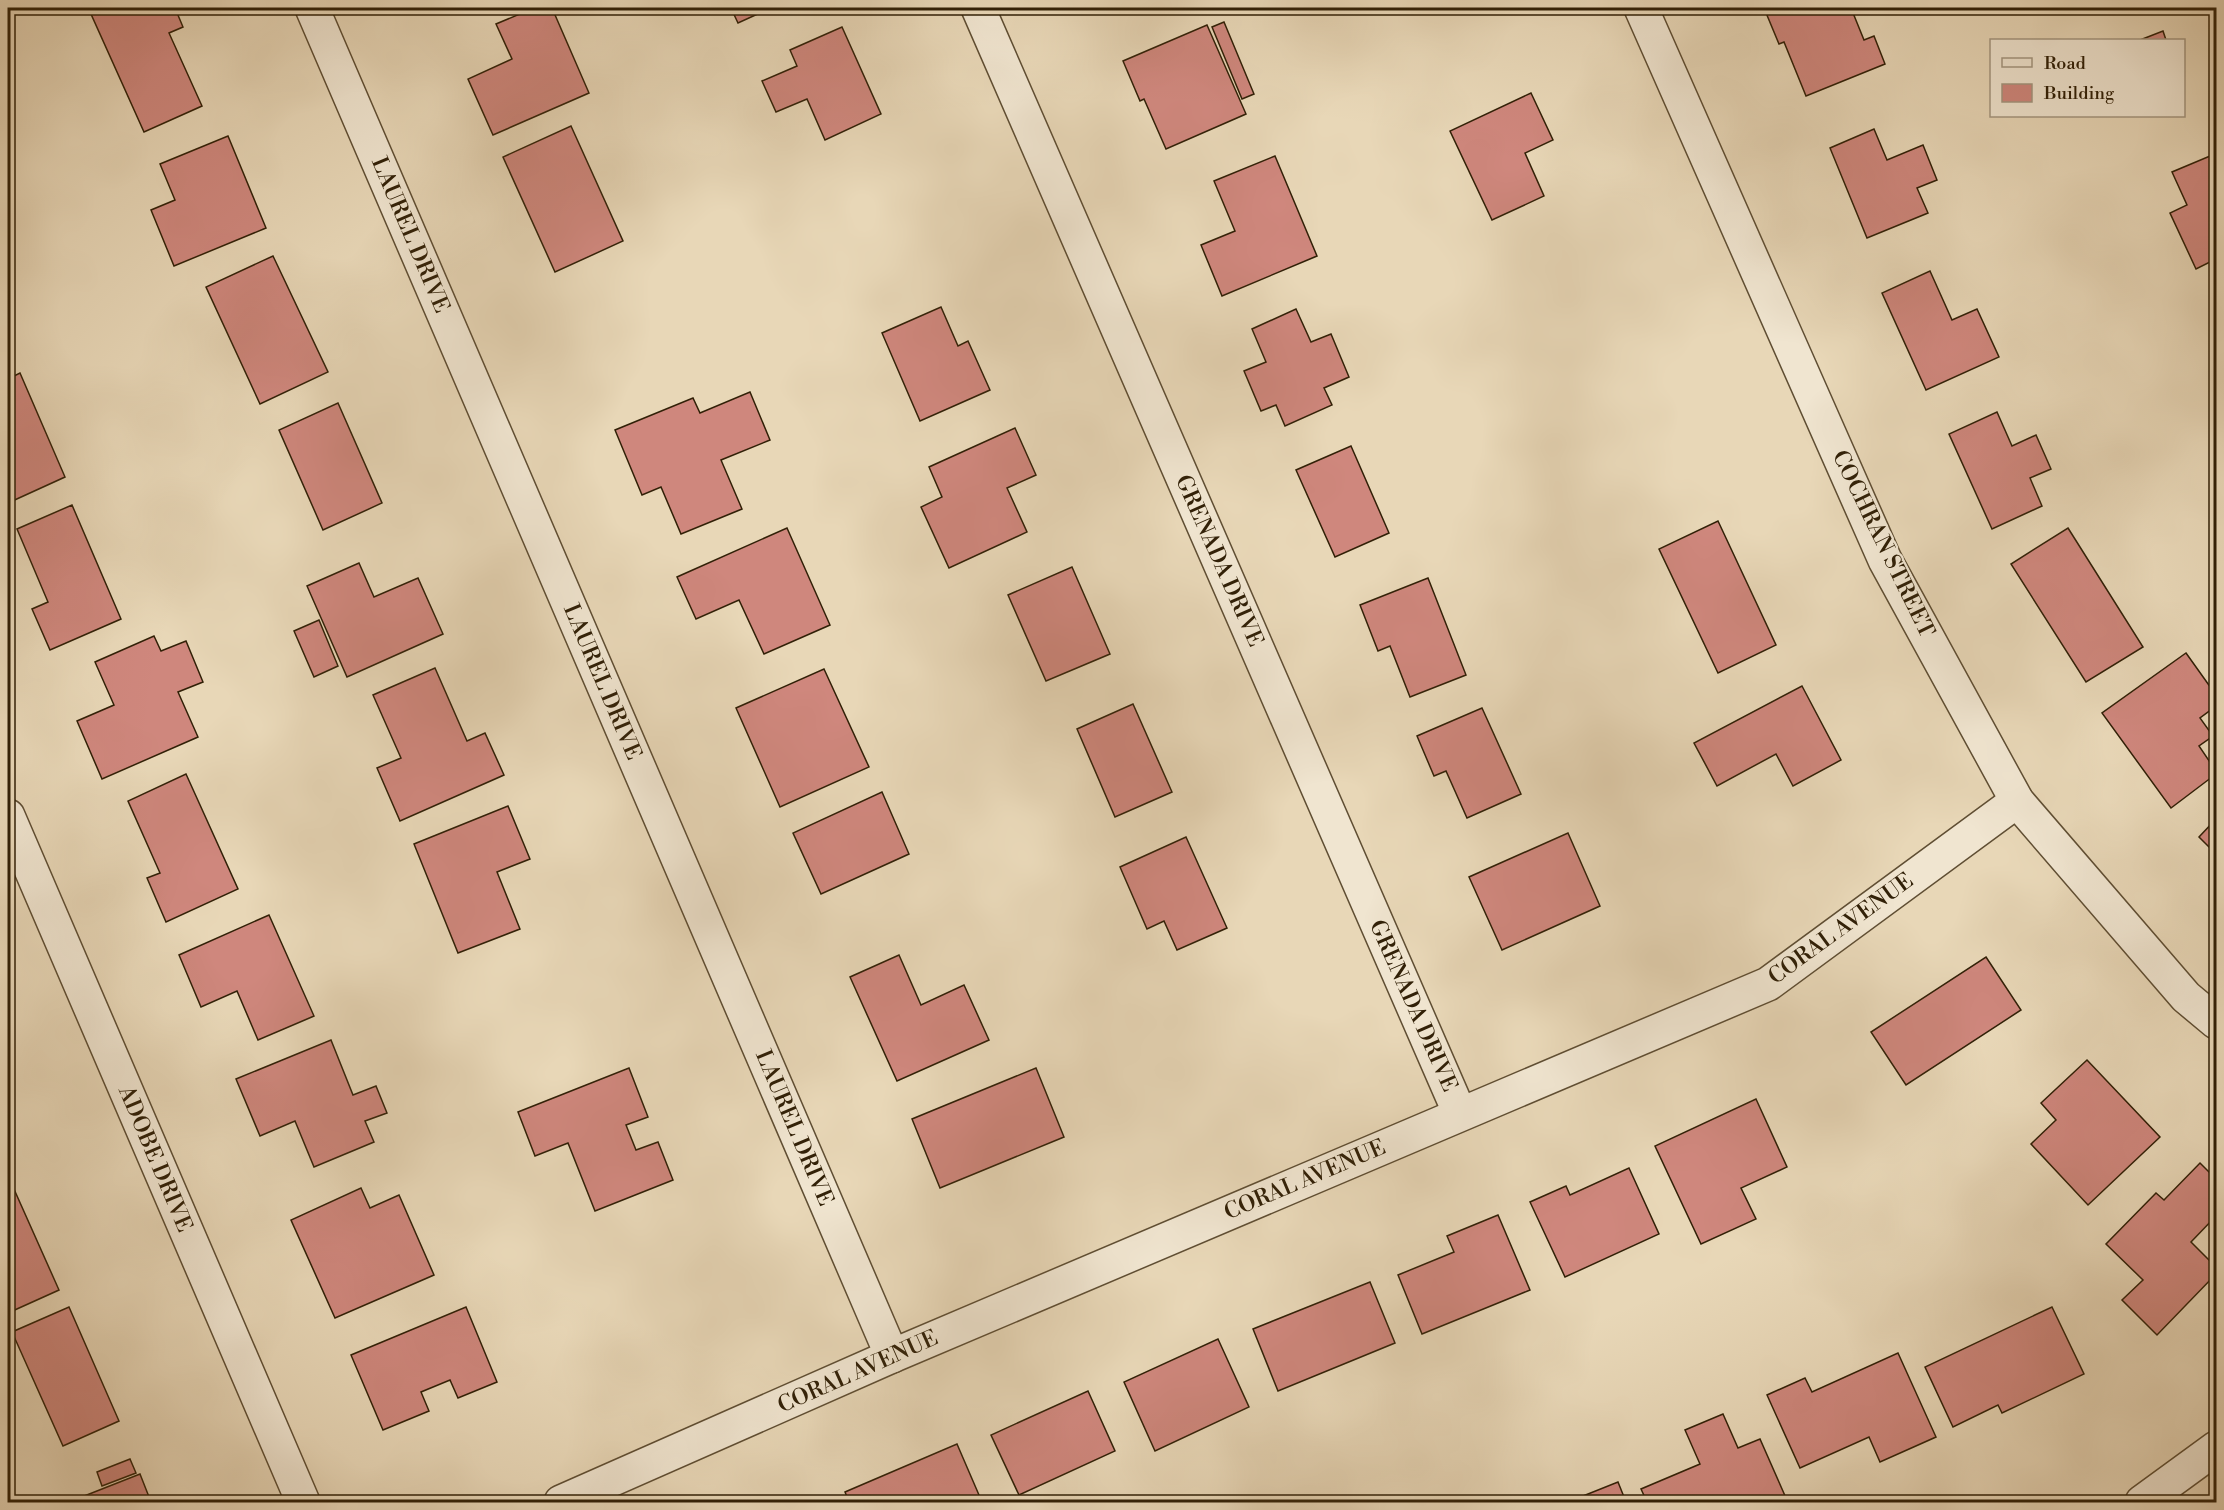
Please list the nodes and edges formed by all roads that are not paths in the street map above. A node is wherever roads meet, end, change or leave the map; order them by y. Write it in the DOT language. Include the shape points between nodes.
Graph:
graph roads {
  1 [pos="312,8"];
  2 [pos="978,8"];
  3 [pos="1641,8"];
  4 [pos="2016,801"];
  5 [pos="8,816"];
  6 [pos="2217,1022"];
  7 [pos="1460,1114"];
  8 [pos="892,1356"];
  9 [pos="2217,1448"];
  10 [pos="303,1503"];
  11 [pos="561,1503"];
  12 [pos="2142,1503"];
  1 -- 8 [label="street, LAUREL DRIVE"];
  2 -- 7 [label="street, GRENADA DRIVE"];
  3 -- 4 [label="street, COCHRAN STREET" via="1885,560"];
  4 -- 6 [label="street, COCHRAN STREET" via="2186,998"];
  4 -- 7 [label="street, CORAL AVENUE" via="1768,984"];
  5 -- 10 [label="street, ADOBE DRIVE"];
  7 -- 8 [label="street, CORAL AVENUE"];
  8 -- 11 [label="street, CORAL AVENUE"];
  9 -- 12 [label="street"];
}
